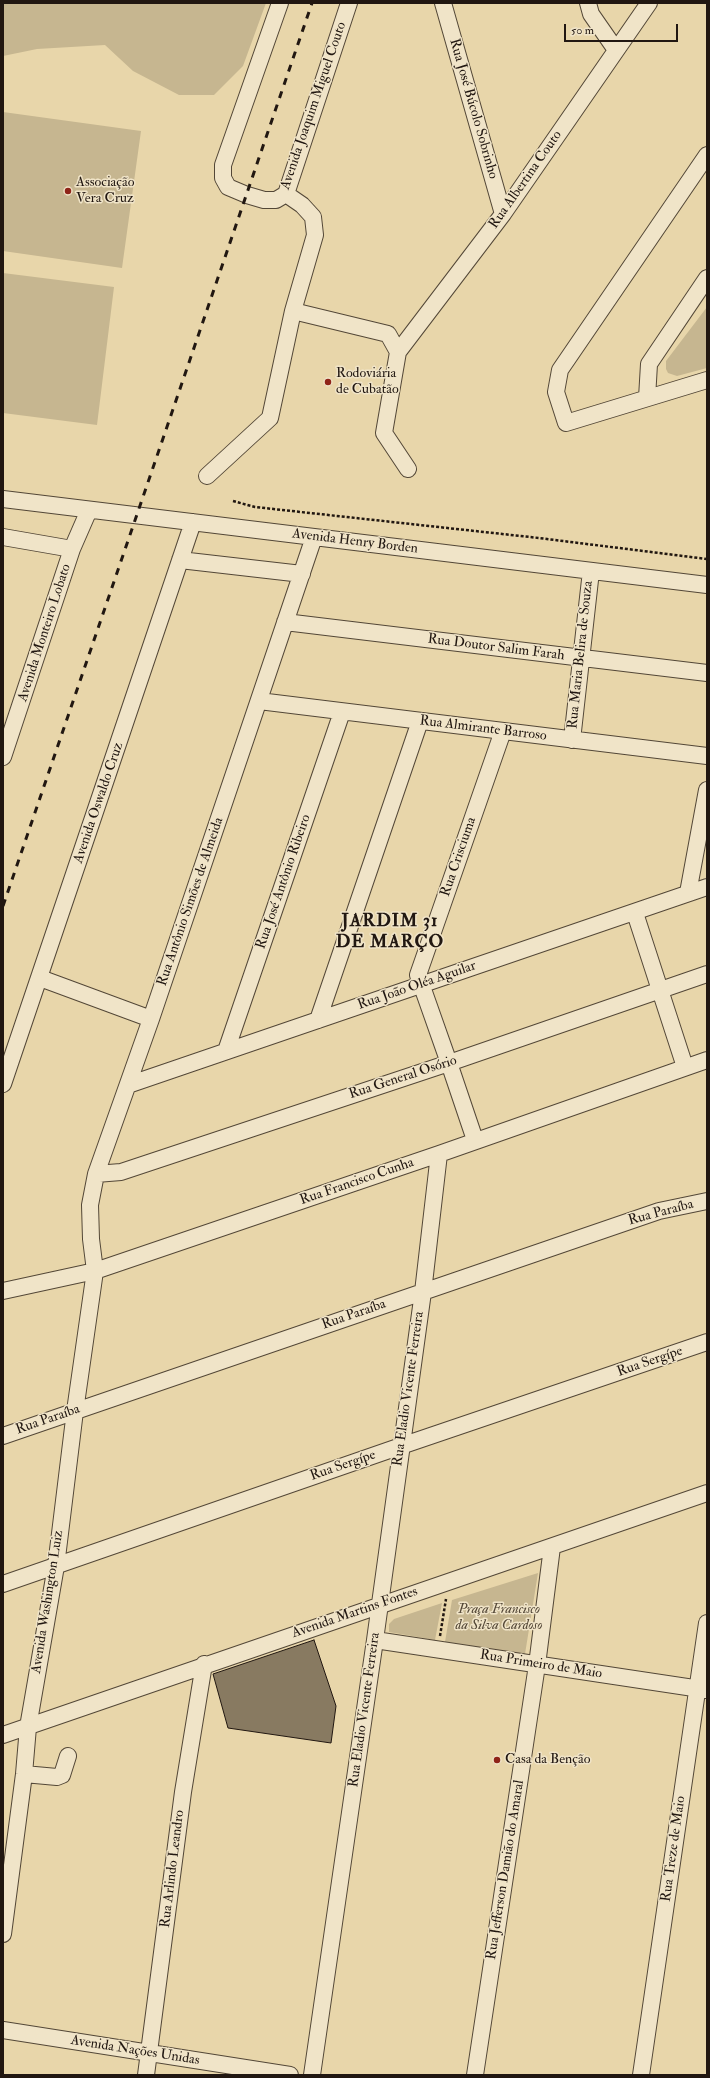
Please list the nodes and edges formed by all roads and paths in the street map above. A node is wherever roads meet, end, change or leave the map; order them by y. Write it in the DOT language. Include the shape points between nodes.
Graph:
graph roads {
  1 [pos="280,3"];
  2 [pos="349,3"];
  3 [pos="443,3"];
  4 [pos="588,3"];
  5 [pos="649,3"];
  6 [pos="616,50"];
  7 [pos="707,155"];
  8 [pos="286,194"];
  9 [pos="503,214"];
  10 [pos="707,278"];
  11 [pos="293,311"];
  12 [pos="398,352"];
  13 [pos="707,380"];
  14 [pos="647,398"];
  15 [pos="408,469"];
  16 [pos="207,476"];
  17 [pos="3,499"];
  18 [pos="233,501"];
  19 [pos="89,510"];
  20 [pos="193,522"];
  21 [pos="3,537"];
  22 [pos="314,537"];
  23 [pos="72,549"];
  24 [pos="707,559"];
  25 [pos="180,560"];
  26 [pos="591,571"];
  27 [pos="302,574"];
  28 [pos="707,585"];
  29 [pos="285,622"];
  30 [pos="581,658"];
  31 [pos="707,673"];
  32 [pos="259,701"];
  33 [pos="342,712"];
  34 [pos="420,721"];
  35 [pos="503,731"];
  36 [pos="572,740"];
  37 [pos="707,756"];
  38 [pos="3,757"];
  39 [pos="707,790"];
  40 [pos="707,887"];
  41 [pos="688,893"];
  42 [pos="635,913"];
  43 [pos="707,974"];
  44 [pos="40,978"];
  45 [pos="421,984"];
  46 [pos="660,989"];
  47 [pos="151,1018"];
  48 [pos="318,1020"];
  49 [pos="226,1051"];
  50 [pos="707,1060"];
  51 [pos="450,1063"];
  52 [pos="686,1068"];
  53 [pos="3,1084"];
  54 [pos="128,1085"];
  55 [pos="475,1140"];
  56 [pos="439,1154"];
  57 [pos="96,1174"];
  58 [pos="707,1202"];
  59 [pos="95,1271"];
  60 [pos="3,1291"];
  61 [pos="423,1292"];
  62 [pos="707,1342"];
  63 [pos="75,1411"];
  64 [pos="3,1436"];
  65 [pos="401,1446"];
  66 [pos="707,1493"];
  67 [pos="552,1547"];
  68 [pos="56,1566"];
  69 [pos="448,1581"];
  70 [pos="3,1584"];
  71 [pos="379,1606"];
  72 [pos="707,1623"];
  73 [pos="375,1640"];
  74 [pos="438,1650"];
  75 [pos="204,1664"];
  76 [pos="537,1665"];
  77 [pos="702,1690"];
  78 [pos="28,1727"];
  79 [pos="3,1735"];
  80 [pos="68,1756"];
  81 [pos="24,1774"];
  82 [pos="3,1934"];
  83 [pos="3,2030"];
  84 [pos="150,2053"];
  85 [pos="146,2075"];
  86 [pos="290,2075"];
  87 [pos="312,2075"];
  88 [pos="476,2075"];
  89 [pos="641,2075"];
  1 -- 8 [label="street, Avenida Joaquim Miguel Couto" via="223,165 223,178 228,187 264,200 276,200"];
  2 -- 8 [label="street, Avenida Joaquim Miguel Couto"];
  3 -- 9 [label="street, Rua José Búcolo Sobrinho"];
  4 -- 6 [label="street" via="591,14"];
  5 -- 6 [label="street, Rua Albertina Couto"];
  6 -- 9 [label="street, Rua Albertina Couto"];
  7 -- 14 [label="street" via="560,370 556,392 566,423"];
  8 -- 11 [label="street" via="302,205 313,217 315,235"];
  9 -- 12 [label="street, Rua Albertina Couto"];
  10 -- 14 [label="street" via="648,364"];
  11 -- 12 [label="street" via="388,334"];
  11 -- 16 [label="street" via="270,418"];
  12 -- 15 [label="street" via="384,433"];
  13 -- 14 [label="street"];
  17 -- 19 [label="street, Avenida Henry Borden"];
  18 -- 24 [label="path" via="255,507"];
  19 -- 20 [label="street, Avenida Henry Borden"];
  19 -- 23 [label="street, Avenida Monteiro Lobato"];
  20 -- 22 [label="street, Avenida Henry Borden"];
  20 -- 25 [label="street, Avenida Oswaldo Cruz"];
  21 -- 23 [label="street"];
  22 -- 26 [label="street, Avenida Henry Borden"];
  22 -- 27 [label="street, Rua Antônio Simões de Almeida"];
  23 -- 38 [label="street, Avenida Monteiro Lobato"];
  25 -- 27 [label="street"];
  25 -- 44 [label="street, Avenida Oswaldo Cruz"];
  26 -- 28 [label="street, Avenida Henry Borden"];
  26 -- 30 [label="street, Rua Maria Belira de Souza"];
  27 -- 29 [label="street, Rua Antônio Simões de Almeida"];
  29 -- 30 [label="street, Rua Doutor Salim Farah"];
  29 -- 32 [label="street, Rua Antônio Simões de Almeida"];
  30 -- 31 [label="street, Rua Doutor Salim Farah"];
  30 -- 36 [label="street, Rua Maria Belira de Souza"];
  32 -- 33 [label="street, Rua Almirante Barroso"];
  32 -- 47 [label="street, Rua Antônio Simões de Almeida"];
  33 -- 34 [label="street, Rua Almirante Barroso"];
  33 -- 49 [label="street, Rua José Antônio Ribeiro"];
  34 -- 35 [label="street, Rua Almirante Barroso"];
  34 -- 48 [label="street"];
  35 -- 36 [label="street, Rua Almirante Barroso"];
  35 -- 45 [label="street, Rua Crisciuma" via="418,975"];
  36 -- 37 [label="street, Rua Almirante Barroso"];
  39 -- 41 [label="street"];
  40 -- 41 [label="street, Rua João Oléa Aguilar"];
  41 -- 42 [label="street, Rua João Oléa Aguilar"];
  42 -- 45 [label="street, Rua João Oléa Aguilar"];
  42 -- 46 [label="street"];
  43 -- 46 [label="street, Rua General Osório"];
  44 -- 47 [label="street"];
  44 -- 53 [label="street, Avenida Oswaldo Cruz"];
  45 -- 48 [label="street, Rua João Oléa Aguilar"];
  45 -- 51 [label="street"];
  46 -- 51 [label="street, Rua General Osório"];
  46 -- 52 [label="street"];
  47 -- 54 [label="street, Rua Antônio Simões de Almeida"];
  48 -- 49 [label="street, Rua João Oléa Aguilar"];
  49 -- 54 [label="street, Rua João Oléa Aguilar"];
  50 -- 52 [label="street, Rua Francisco Cunha"];
  51 -- 55 [label="street"];
  51 -- 57 [label="street, Rua General Osório" via="121,1172"];
  52 -- 55 [label="street, Rua Francisco Cunha"];
  54 -- 57 [label="street, Rua Antônio Simões de Almeida"];
  55 -- 56 [label="street, Rua Francisco Cunha"];
  56 -- 59 [label="street, Rua Francisco Cunha"];
  56 -- 61 [label="street, Rua Eladio Vicente Ferreira"];
  57 -- 59 [label="street, Rua Antônio Simões de Almeida" via="90,1205"];
  58 -- 61 [label="street, Rua Paraíba" via="659,1211"];
  59 -- 60 [label="street, Rua Francisco Cunha"];
  59 -- 63 [label="street, Avenida Washington Luiz"];
  61 -- 63 [label="street, Rua Paraíba"];
  61 -- 65 [label="street, Rua Eladio Vicente Ferreira"];
  62 -- 65 [label="street, Rua Sergípe"];
  63 -- 64 [label="street, Rua Paraíba"];
  63 -- 68 [label="street, Avenida Washington Luiz"];
  65 -- 68 [label="street, Rua Sergípe"];
  65 -- 71 [label="street, Rua Eladio Vicente Ferreira"];
  66 -- 67 [label="street, Avenida Martins Fontes"];
  67 -- 69 [label="street, Avenida Martins Fontes"];
  67 -- 76 [label="street, Rua Jefferson Damião do Amaral"];
  68 -- 70 [label="street, Rua Sergípe"];
  68 -- 78 [label="street, Avenida Washington Luiz"];
  69 -- 71 [label="street, Avenida Martins Fontes"];
  69 -- 74 [label="path"];
  71 -- 73 [label="street, Rua Eladio Vicente Ferreira"];
  71 -- 75 [label="street, Avenida Martins Fontes"];
  72 -- 77 [label="street, Rua Treze de Maio"];
  73 -- 74 [label="street, Rua Primeiro de Maio"];
  73 -- 87 [label="street, Rua Eladio Vicente Ferreira"];
  74 -- 76 [label="street, Rua Primeiro de Maio"];
  75 -- 78 [label="street, Avenida Martins Fontes"];
  75 -- 84 [label="street, Rua Arlindo Leandro" via="183,1792"];
  76 -- 77 [label="street, Rua Primeiro de Maio"];
  76 -- 88 [label="street, Rua Jefferson Damião do Amaral"];
  77 -- 89 [label="street, Rua Treze de Maio"];
  78 -- 79 [label="street, Avenida Martins Fontes"];
  78 -- 81 [label="street, Avenida Washington Luiz"];
  80 -- 81 [label="street" via="62,1775 57,1777"];
  81 -- 82 [label="street, Avenida Washington Luiz"];
  83 -- 84 [label="street, Avenida Nações Unidas"];
  84 -- 85 [label="street, Rua Arlindo Leandro"];
  84 -- 86 [label="street, Avenida Nações Unidas"];
}
